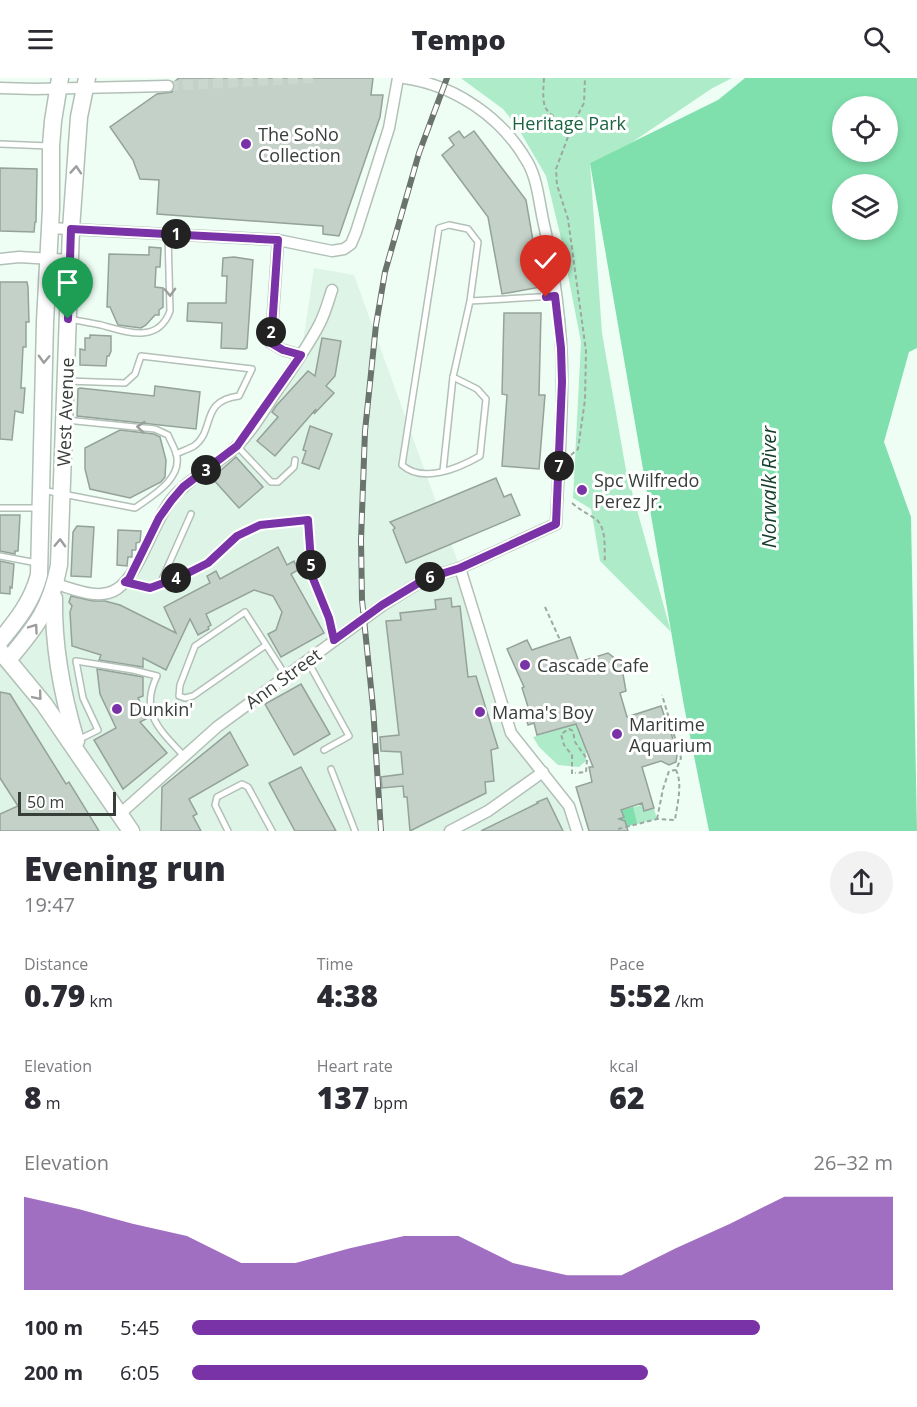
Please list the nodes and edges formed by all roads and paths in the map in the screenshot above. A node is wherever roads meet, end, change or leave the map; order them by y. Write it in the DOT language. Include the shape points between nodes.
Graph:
graph roads {
  1 [pos="398,78"];
  2 [pos="404,78"];
  3 [pos="544,78"];
  4 [pos="585,78"];
  5 [pos="59,83"];
  6 [pos="86,83"];
  7 [pos="168,86"];
  8 [pos="0,88"];
  9 [pos="572,126"];
  10 [pos="0,144"];
  11 [pos="51,146"];
  12 [pos="50,228"];
  13 [pos="71,229"];
  14 [pos="168,234"];
  15 [pos="278,240"];
  16 [pos="0,259"];
  17 [pos="49,259"];
  18 [pos="70,260"];
  19 [pos="332,290"];
  20 [pos="555,296"];
  21 [pos="470,302"];
  22 [pos="68,319"];
  23 [pos="301,355"];
  24 [pos="453,377"];
  25 [pos="66,381"];
  26 [pos="65,420"];
  27 [pos="237,446"];
  28 [pos="176,454"];
  29 [pos="567,457"];
  30 [pos="295,460"];
  31 [pos="443,471"];
  32 [pos="41,490"];
  33 [pos="62,494"];
  34 [pos="569,498"];
  35 [pos="572,503"];
  36 [pos="0,508"];
  37 [pos="40,508"];
  38 [pos="191,514"];
  39 [pos="556,524"];
  40 [pos="0,556"];
  41 [pos="605,563"];
  42 [pos="460,568"];
  43 [pos="39,569"];
  44 [pos="125,582"];
  45 [pos="160,584"];
  46 [pos="55,588"];
  47 [pos="545,606"];
  48 [pos="334,640"];
  49 [pos="560,640"];
  50 [pos="0,641"];
  51 [pos="266,645"];
  52 [pos="4,655"];
  53 [pos="57,657"];
  54 [pos="307,660"];
  55 [pos="76,661"];
  56 [pos="286,676"];
  57 [pos="81,688"];
  58 [pos="63,694"];
  59 [pos="662,695"];
  60 [pos="79,748"];
  61 [pos="324,750"];
  62 [pos="184,756"];
  63 [pos="331,769"];
  64 [pos="676,770"];
  65 [pos="543,772"];
  66 [pos="574,773"];
  67 [pos="121,813"];
  68 [pos="657,819"];
  69 [pos="618,829"];
  70 [pos="131,831"];
  71 [pos="228,831"];
  72 [pos="272,831"];
  73 [pos="355,831"];
  74 [pos="450,831"];
  75 [pos="577,831"];
  1 -- 15 [label="street" via="389,128 351,244 332,251"];
  2 -- 20 [label="street" via="423,81 467,101 498,123 517,146 536,185"];
  3 -- 9 [label="path" via="544,106 553,118"];
  4 -- 9 [label="path" via="584,103"];
  5 -- 6 [label="street"];
  5 -- 8 [label="street"];
  5 -- 11 [label="main road, West Avenue"];
  6 -- 7 [label="street"];
  13 -- 6 [label="main road, West Avenue, one-way" via="79,117"];
  9 -- 29 [label="path" via="556,169 568,219 586,351 578,449"];
  10 -- 11 [label="lane"];
  11 -- 12 [label="main road, West Avenue"];
  12 -- 13 [label="street"];
  12 -- 17 [label="main road, West Avenue"];
  13 -- 14 [label="street"];
  13 -- 18 [label="main road, West Avenue"];
  14 -- 15 [label="street"];
  14 -- 22 [label="lane, one-way" via="167,320 148,333 135,333"];
  15 -- 23 [label="street" via="271,343"];
  16 -- 17 [label="street"];
  17 -- 18 [label="street"];
  17 -- 32 [label="main road, West Avenue, one-way"];
  18 -- 22 [label="main road, West Avenue"];
  19 -- 23 [label="street" via="320,324"];
  20 -- 21 [label="lane"];
  20 -- 39 [label="street" via="562,382"];
  21 -- 24 [label="lane"];
  21 -- 31 [label="lane" via="478,242 468,229 449,225 439,228 402,465 415,473"];
  22 -- 25 [label="main road, West Avenue"];
  23 -- 27 [label="street"];
  24 -- 31 [label="lane"];
  24 -- 31 [label="lane" via="477,389 486,399 485,410 480,456"];
  25 -- 26 [label="main road, West Avenue"];
  25 -- 28 [label="lane" via="125,383 135,374 141,356 252,369 239,396 227,398 212,410 196,445"];
  28 -- 26 [label="lane, one-way" via="168,435 155,429"];
  26 -- 33 [label="main road, West Avenue"];
  27 -- 30 [label="lane" via="271,482 278,482 294,467"];
  27 -- 44 [label="street" via="183,487 171,501"];
  28 -- 33 [label="lane" via="177,464 164,486 135,508"];
  32 -- 33 [label="lane"];
  32 -- 37 [label="main road, West Avenue"];
  46 -- 33 [label="main road, West Avenue, one-way"];
  34 -- 35 [label="path"];
  35 -- 39 [label="path"];
  35 -- 41 [label="path" via="598,521 603,530"];
  36 -- 37 [label="lane"];
  37 -- 43 [label="main road, West Avenue"];
  38 -- 45 [label="lane"];
  39 -- 42 [label="street, Ann Street"];
  40 -- 43 [label="lane"];
  42 -- 48 [label="street, Ann Street" via="425,579"];
  42 -- 65 [label="street" via="511,733"];
  43 -- 50 [label="main road" via="31,599"];
  44 -- 45 [label="lane" via="145,588"];
  44 -- 46 [label="street" via="105,594"];
  45 -- 48 [label="lane" via="208,563 237,536 260,525 308,520 312,576"];
  52 -- 46 [label="main road, West Avenue, one-way" via="34,628"];
  46 -- 53 [label="main road"];
  47 -- 49 [label="path"];
  48 -- 54 [label="street, Ann Street"];
  51 -- 51 [label="lane" via="245,612 195,646 179,696 193,696"];
  51 -- 56 [label="lane"];
  52 -- 60 [label="main road, one-way"];
  53 -- 55 [label="lane"];
  53 -- 58 [label="main road"];
  54 -- 56 [label="street, Ann Street"];
  54 -- 61 [label="lane" via="349,736"];
  55 -- 57 [label="lane"];
  55 -- 62 [label="lane" via="157,676 149,692 154,722"];
  56 -- 62 [label="street, Ann Street"];
  57 -- 58 [label="lane"];
  57 -- 60 [label="lane" via="98,729"];
  58 -- 60 [label="main road"];
  59 -- 64 [label="path" via="681,758"];
  60 -- 67 [label="main road"];
  62 -- 67 [label="street, Ann Street"];
  63 -- 73 [label="lane"];
  64 -- 68 [label="path" via="669,771"];
  64 -- 68 [label="path" via="679,783 675,820"];
  65 -- 74 [label="street" via="488,811"];
  65 -- 75 [label="street" via="569,806"];
  66 -- 66 [label="path" via="586,772 587,759 569,729 561,734 561,740 572,755"];
  67 -- 70 [label="main road"];
  68 -- 69 [label="path"];
  71 -- 72 [label="lane" via="215,805 217,797 242,784 248,787"];
}
